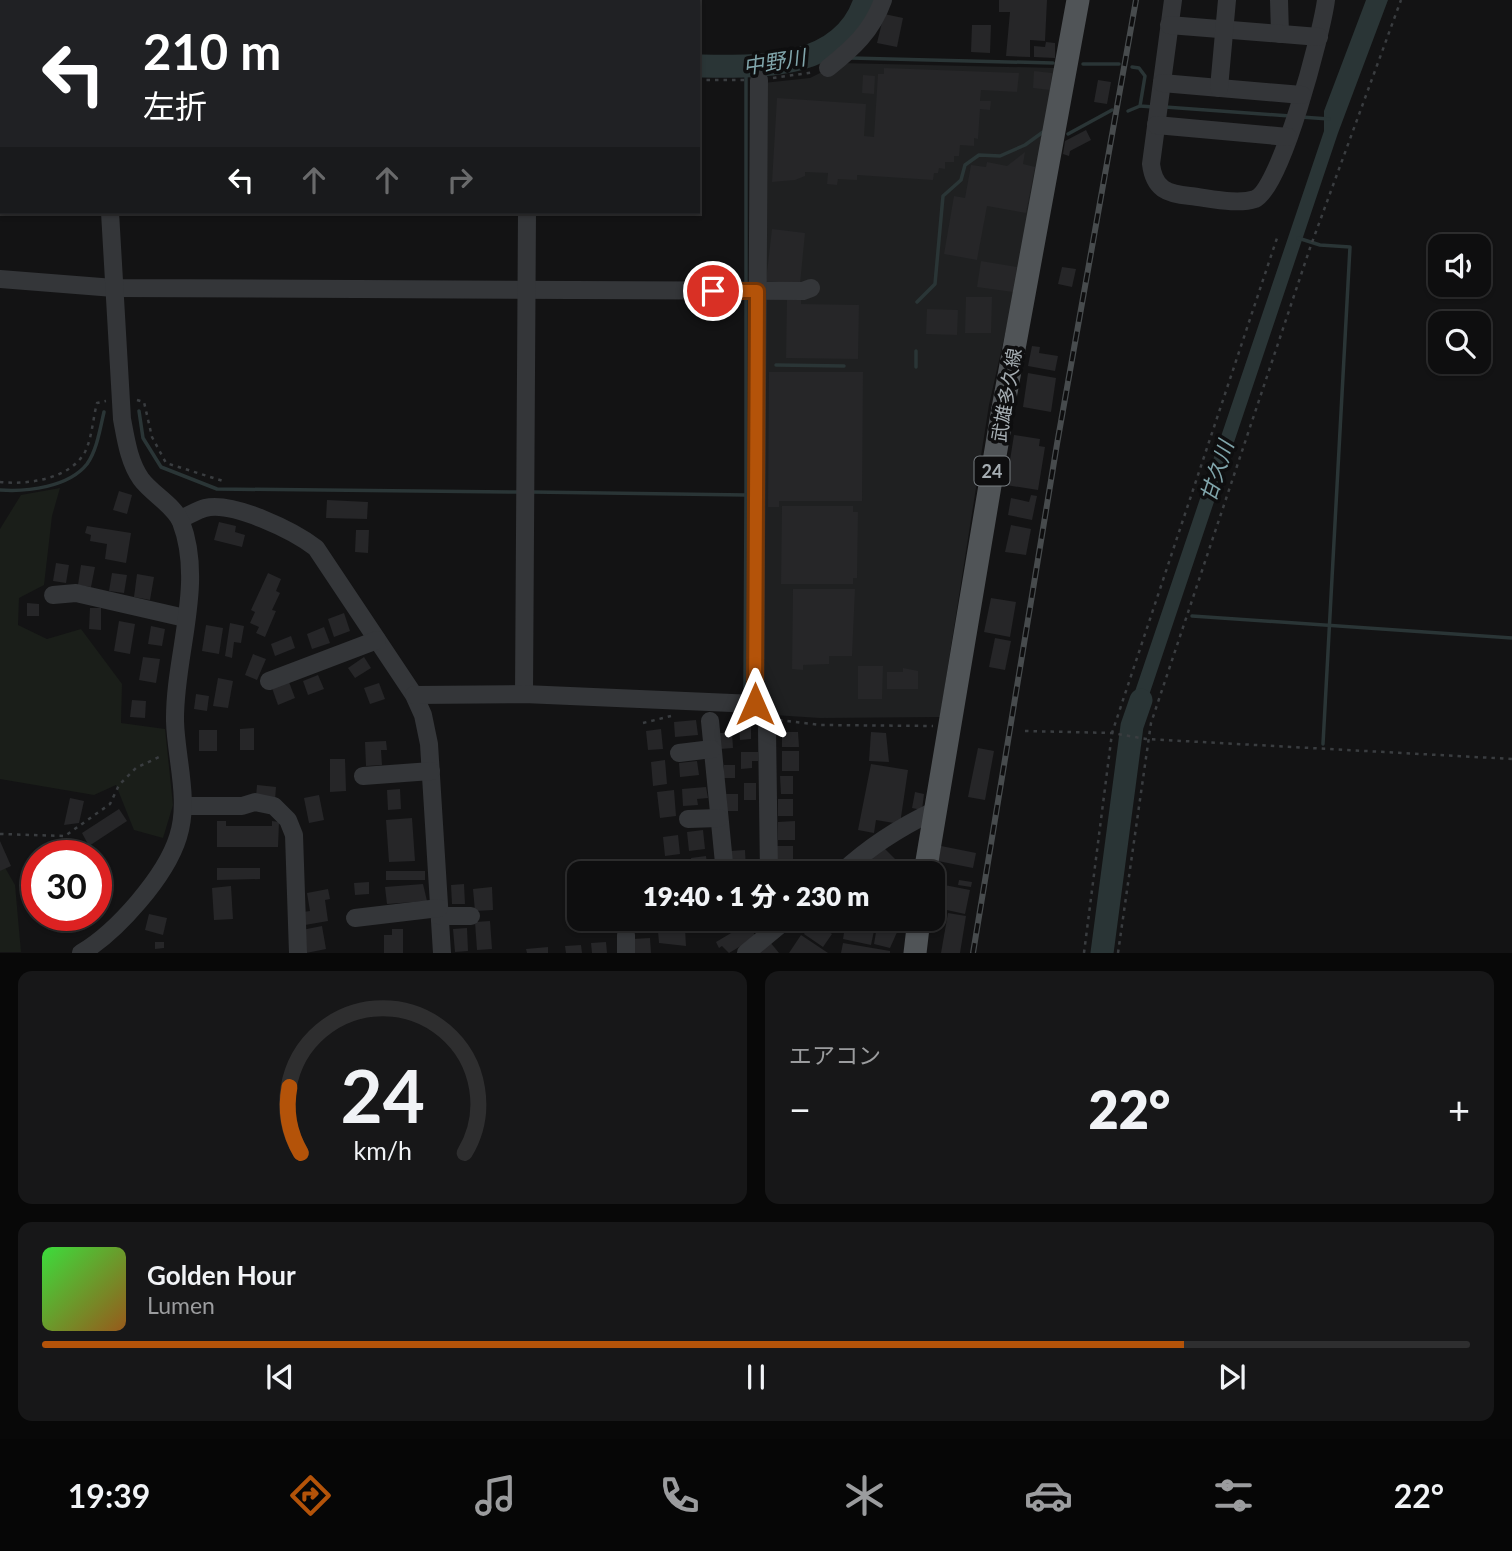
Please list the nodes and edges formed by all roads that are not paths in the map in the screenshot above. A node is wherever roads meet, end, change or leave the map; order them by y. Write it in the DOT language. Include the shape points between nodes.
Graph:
graph roads {
  1 [pos="883,0"];
  2 [pos="1078,0"];
  3 [pos="1173,0"];
  4 [pos="1227,0"];
  5 [pos="1279,0"];
  6 [pos="1326,0"];
  7 [pos="1169,25"];
  8 [pos="1224,30"];
  9 [pos="1280,34"];
  10 [pos="1319,37"];
  11 [pos="828,68"];
  12 [pos="759,80"];
  13 [pos="1219,88"];
  14 [pos="1300,101"];
  15 [pos="1159,105"];
  16 [pos="1290,131"];
  17 [pos="110,214"];
  18 [pos="527,214"];
  19 [pos="0,279"];
  20 [pos="114,288"];
  21 [pos="811,288"];
  22 [pos="526,290"];
  23 [pos="748,291"];
  24 [pos="180,520"];
  25 [pos="53,595"];
  26 [pos="185,618"];
  27 [pos="377,640"];
  28 [pos="269,681"];
  29 [pos="524,694"];
  30 [pos="414,695"];
  31 [pos="710,721"];
  32 [pos="767,724"];
  33 [pos="712,749"];
  34 [pos="679,753"];
  35 [pos="430,771"];
  36 [pos="363,776"];
  37 [pos="183,806"];
  38 [pos="934,811"];
  39 [pos="719,818"];
  40 [pos="688,819"];
  41 [pos="724,861"];
  42 [pos="769,861"];
  43 [pos="854,861"];
  44 [pos="927,861"];
  45 [pos="440,912"];
  46 [pos="471,916"];
  47 [pos="355,918"];
  48 [pos="773,931"];
  49 [pos="918,931"];
  50 [pos="81,953"];
  51 [pos="298,953"];
  52 [pos="442,953"];
  53 [pos="746,953"];
  54 [pos="915,953"];
  1 -- 11 [label="street" via="860,42"];
  2 -- 38 [label="main road, 武雄多久線 / 24" via="966,578 950,726"];
  3 -- 7 [label="street"];
  4 -- 8 [label="street"];
  5 -- 9 [label="street"];
  6 -- 10 [label="street"];
  7 -- 8 [label="street"];
  7 -- 15 [label="street"];
  8 -- 9 [label="street"];
  8 -- 13 [label="street"];
  9 -- 10 [label="street"];
  10 -- 14 [label="street"];
  12 -- 23 [label="street"];
  13 -- 14 [label="street"];
  13 -- 15 [label="street"];
  14 -- 16 [label="street"];
  15 -- 16 [label="street"];
  15 -- 16 [label="street" via="1153,178 1159,188 1173,194 1255,199 1272,182"];
  17 -- 20 [label="street"];
  18 -- 22 [label="street"];
  19 -- 20 [label="street"];
  20 -- 22 [label="street"];
  20 -- 24 [label="street" via="127,449 141,479"];
  21 -- 23 [label="street"];
  22 -- 23 [label="street"];
  22 -- 29 [label="street"];
  23 -- 29 [label="street" via="755,704"];
  24 -- 26 [label="street" via="191,567"];
  24 -- 27 [label="street" via="206,507 234,509 300,536 316,548"];
  25 -- 26 [label="street" via="76,593"];
  26 -- 37 [label="street" via="176,688"];
  27 -- 28 [label="street"];
  27 -- 30 [label="street"];
  29 -- 30 [label="street"];
  30 -- 35 [label="street" via="423,715"];
  31 -- 33 [label="street"];
  32 -- 42 [label="street"];
  33 -- 34 [label="street"];
  33 -- 39 [label="street"];
  35 -- 36 [label="street"];
  35 -- 45 [label="street"];
  37 -- 50 [label="street" via="178,837 159,877 117,923"];
  37 -- 51 [label="street" via="255,802 274,806 288,820 294,835"];
  38 -- 43 [label="street" via="899,827"];
  38 -- 44 [label="main road, 武雄多久線 / 24"];
  39 -- 40 [label="street"];
  39 -- 41 [label="street"];
  45 -- 46 [label="street"];
  45 -- 47 [label="street"];
  45 -- 52 [label="street"];
  48 -- 53 [label="street"];
  49 -- 54 [label="main road"];
}
